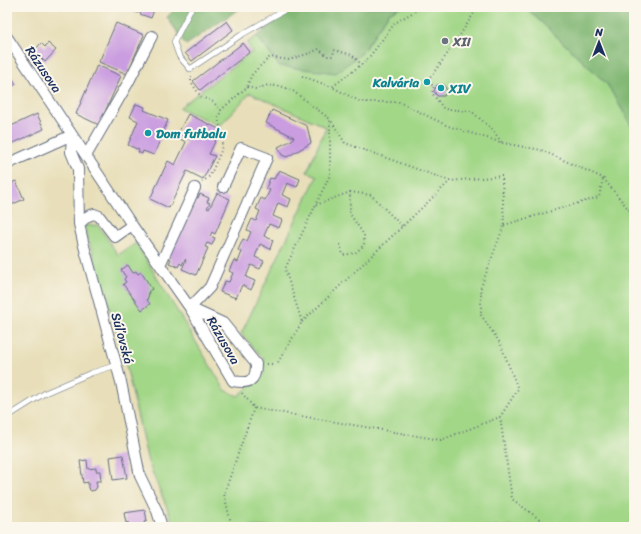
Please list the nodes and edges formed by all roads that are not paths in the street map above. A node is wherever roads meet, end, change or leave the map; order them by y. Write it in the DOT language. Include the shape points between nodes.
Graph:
graph roads {
  1 [pos="192,7"];
  2 [pos="290,7"];
  3 [pos="152,36"];
  4 [pos="7,37"];
  5 [pos="72,135"];
  6 [pos="86,156"];
  7 [pos="7,164"];
  8 [pos="223,187"];
  9 [pos="195,188"];
  10 [pos="79,224"];
  11 [pos="132,225"];
  12 [pos="160,265"];
  13 [pos="190,308"];
  14 [pos="117,365"];
  15 [pos="7,417"];
  16 [pos="162,527"];
  1 -- 2 [label="lane" via="174,42 179,56 190,69 241,35"];
  3 -- 6 [label="street"];
  4 -- 5 [label="street, Rázusova"];
  5 -- 6 [label="street, Rázusova"];
  5 -- 7 [label="street"];
  5 -- 10 [label="street, Súľovská" via="71,152 78,169"];
  6 -- 11 [label="street, Rázusova"];
  8 -- 13 [label="street" via="241,148 267,158 210,287"];
  9 -- 12 [label="street"];
  10 -- 11 [label="street" via="94,214 99,216 115,237"];
  10 -- 14 [label="street, Súľovská"];
  11 -- 12 [label="street, Rázusova"];
  12 -- 13 [label="street, Rázusova"];
  13 -- 13 [label="street, Rázusova" via="233,381 244,383 251,380 256,373 256,364 223,323"];
  14 -- 15 [label="lane" via="45,393"];
  14 -- 16 [label="street, Súľovská" via="140,476"];
}
